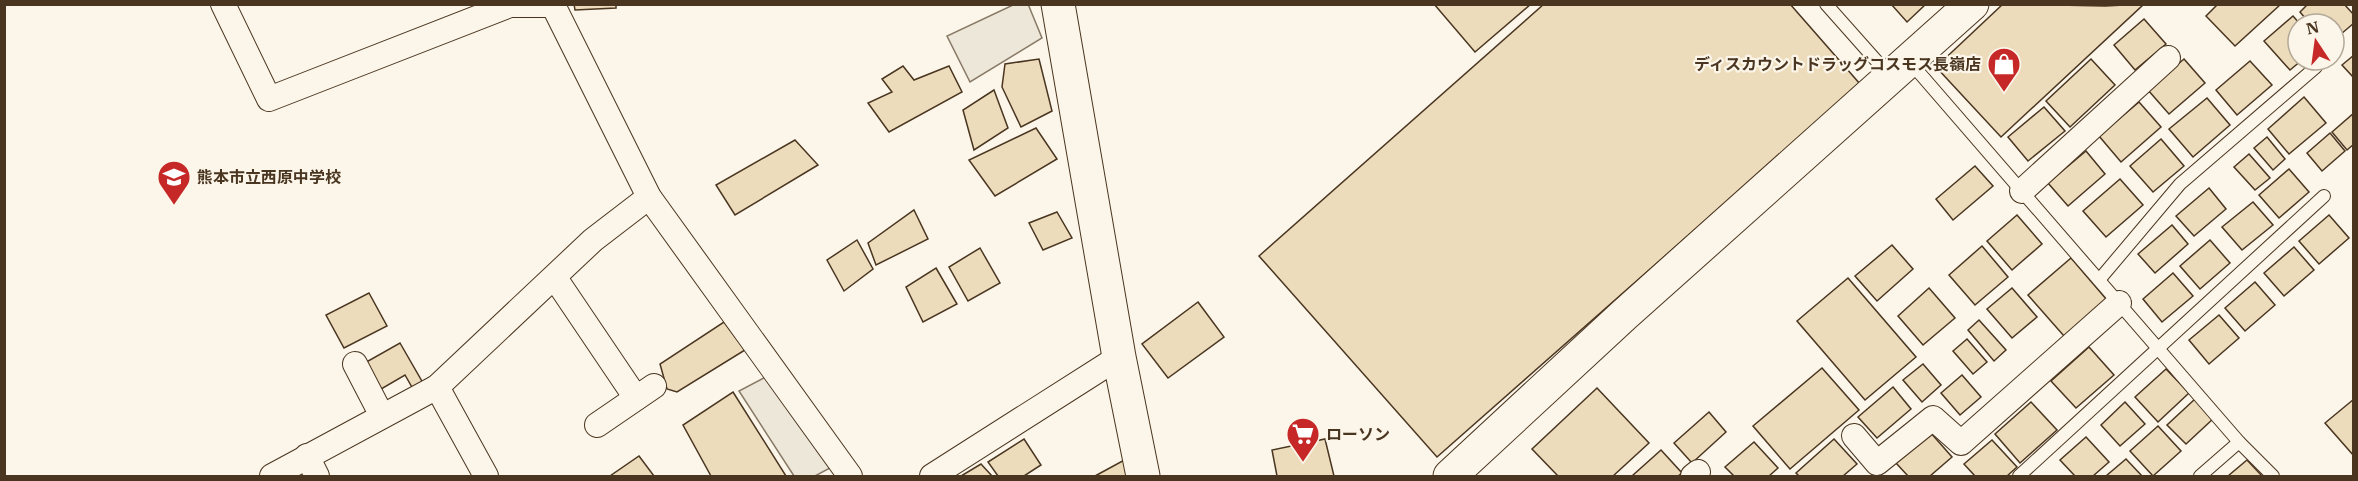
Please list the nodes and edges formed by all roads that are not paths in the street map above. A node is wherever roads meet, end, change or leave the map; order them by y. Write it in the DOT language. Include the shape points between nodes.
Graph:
graph roads {
  1 [pos="223,4"];
  2 [pos="1058,4"];
  3 [pos="1826,4"];
  4 [pos="1972,4"];
  5 [pos="509,5"];
  6 [pos="2168,58"];
  7 [pos="1901,70"];
  8 [pos="2310,72"];
  9 [pos="2022,191"];
  10 [pos="2324,196"];
  11 [pos="649,197"];
  12 [pos="555,278"];
  13 [pos="2099,280"];
  14 [pos="2119,303"];
  15 [pos="2159,349"];
  16 [pos="1119,357"];
  17 [pos="355,364"];
  18 [pos="438,387"];
  19 [pos="382,416"];
  20 [pos="597,424"];
  21 [pos="1854,436"];
  22 [pos="2239,441"];
  23 [pos="312,466"];
  24 [pos="1883,470"];
  25 [pos="272,477"];
  26 [pos="486,477"];
  27 [pos="850,477"];
  28 [pos="932,477"];
  29 [pos="1143,477"];
  30 [pos="1450,477"];
  31 [pos="2019,477"];
  32 [pos="2200,477"];
  33 [pos="2273,477"];
  1 -- 5 [label="street" via="269,99"];
  2 -- 16 [label="street"];
  3 -- 7 [label="lane"];
  4 -- 7 [label="street"];
  5 -- 11 [label="street" via="553,5"];
  6 -- 9 [label="street"];
  7 -- 9 [label="lane"];
  7 -- 30 [label="street" via="1624,315"];
  8 -- 13 [label="lane" via="2180,184"];
  9 -- 13 [label="lane"];
  10 -- 15 [label="lane"];
  11 -- 12 [label="street" via="593,240"];
  11 -- 27 [label="street"];
  12 -- 18 [label="street"];
  12 -- 20 [label="street" via="645,392"];
  13 -- 14 [label="lane"];
  14 -- 15 [label="lane"];
  14 -- 24 [label="street" via="1962,443 1934,418"];
  15 -- 22 [label="lane"];
  15 -- 31 [label="lane"];
  16 -- 28 [label="street"];
  16 -- 29 [label="street"];
  17 -- 19 [label="street"];
  18 -- 19 [label="street"];
  18 -- 26 [label="street"];
  19 -- 23 [label="street"];
  21 -- 24 [label="street"];
  22 -- 32 [label="lane"];
  22 -- 33 [label="lane"];
  23 -- 25 [label="street"];
}
